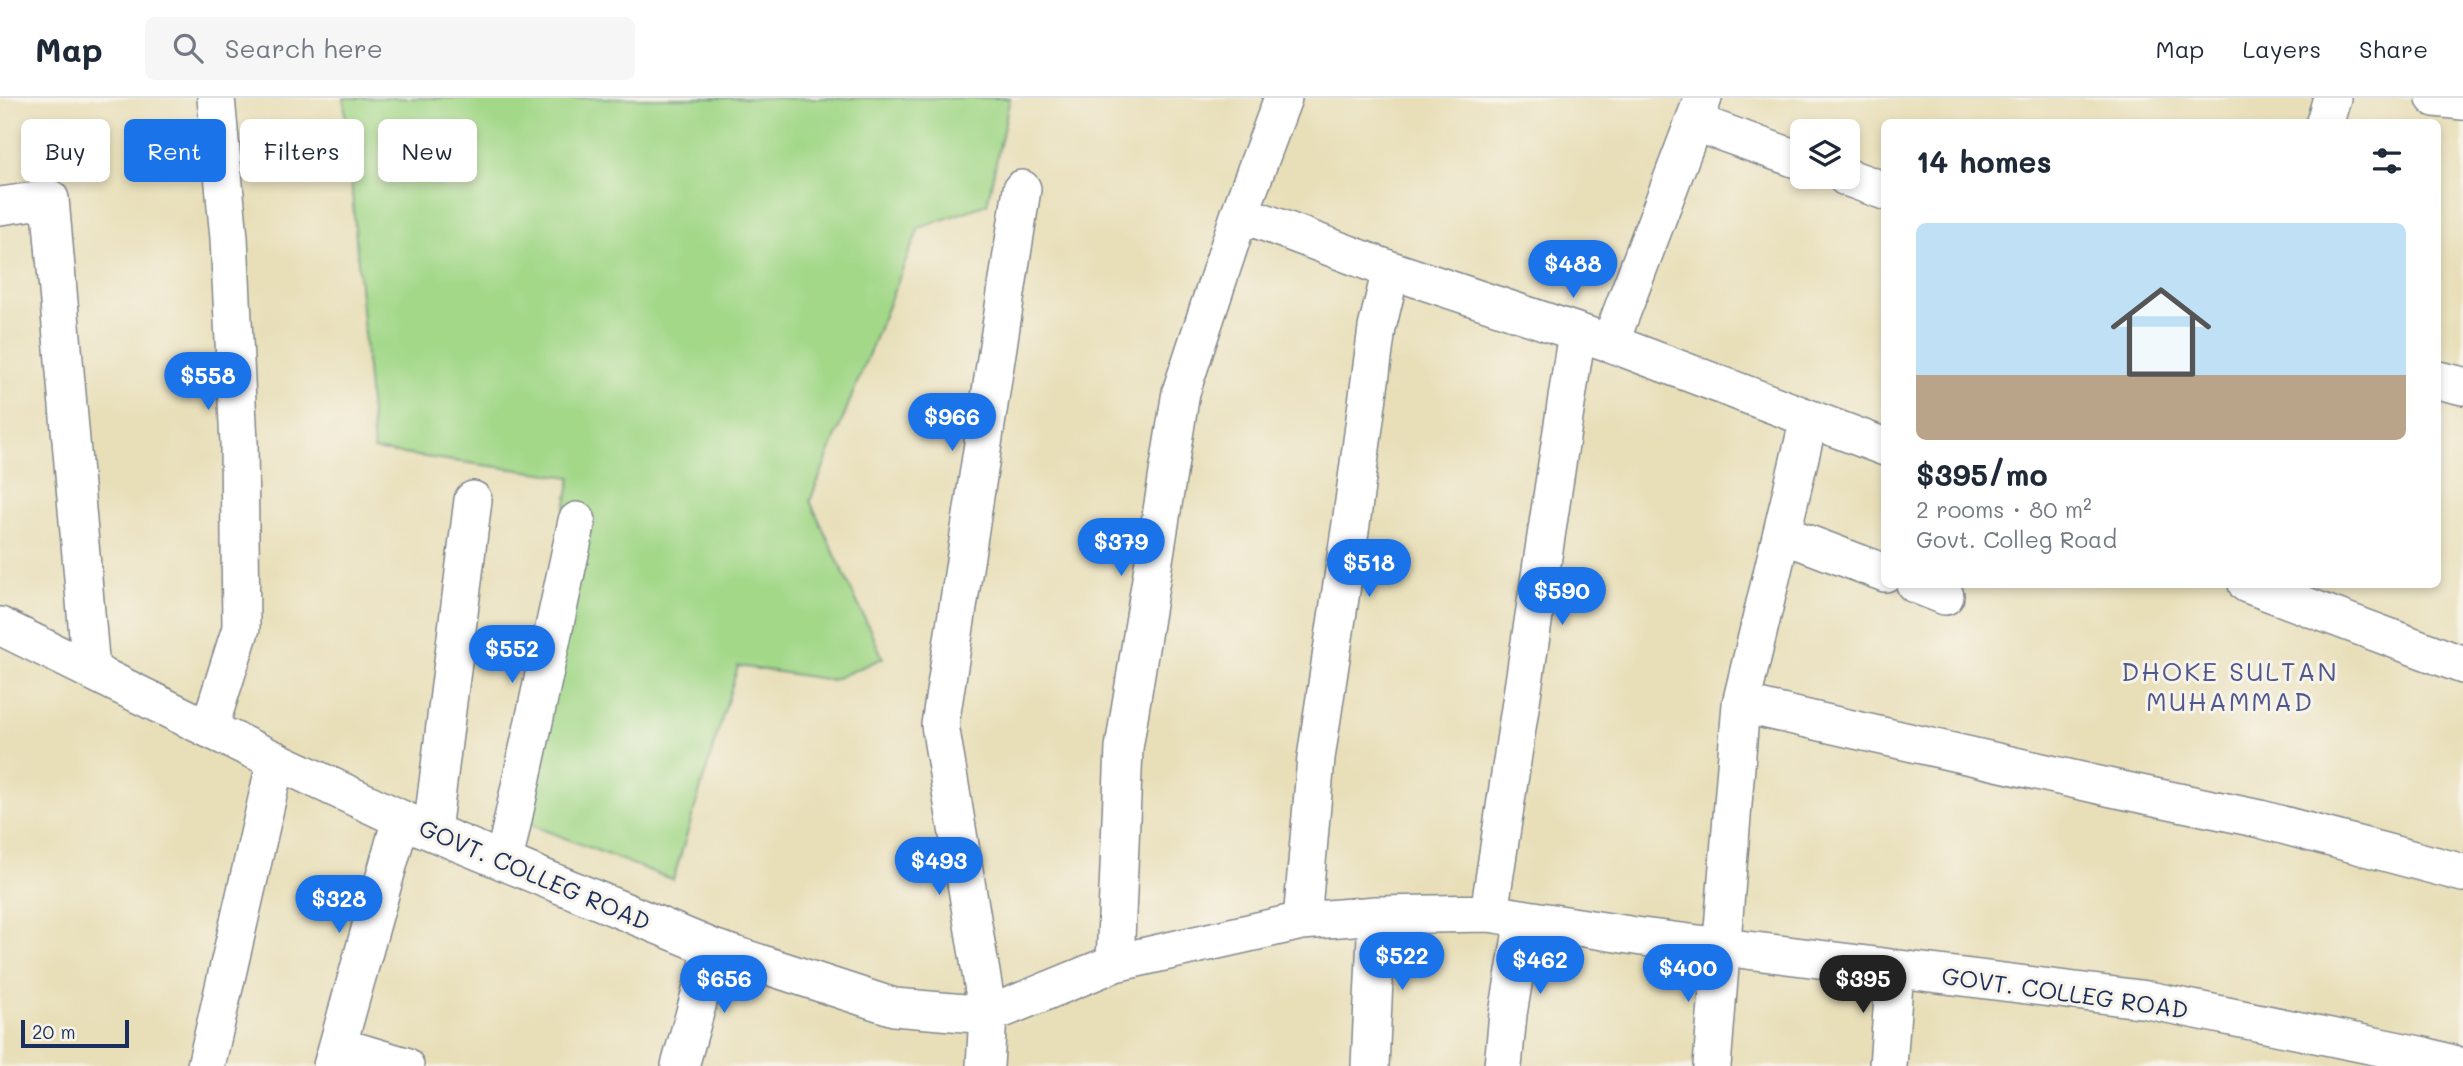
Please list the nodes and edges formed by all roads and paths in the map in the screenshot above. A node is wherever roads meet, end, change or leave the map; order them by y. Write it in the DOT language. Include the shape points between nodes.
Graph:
graph roads {
  1 [pos="216,98"];
  2 [pos="2332,98"];
  3 [pos="2435,98"];
  4 [pos="1277,100"];
  5 [pos="2463,101"];
  6 [pos="1699,110"];
  7 [pos="2326,119"];
  8 [pos="1790,155"];
  9 [pos="1860,182"];
  10 [pos="1022,189"];
  11 [pos="1881,190"];
  12 [pos="0,206"];
  13 [pos="1240,214"];
  14 [pos="1391,270"];
  15 [pos="1594,338"];
  16 [pos="2441,381"];
  17 [pos="2463,386"];
  18 [pos="1810,419"];
  19 [pos="1881,446"];
  20 [pos="473,500"];
  21 [pos="577,521"];
  22 [pos="1782,534"];
  23 [pos="1881,571"];
  24 [pos="2258,588"];
  25 [pos="0,626"];
  26 [pos="2463,665"];
  27 [pos="91,670"];
  28 [pos="1741,704"];
  29 [pos="209,729"];
  30 [pos="276,760"];
  31 [pos="416,825"];
  32 [pos="504,861"];
  33 [pos="2463,873"];
  34 [pos="1377,915"];
  35 [pos="1506,916"];
  36 [pos="1302,920"];
  37 [pos="1722,947"];
  38 [pos="713,948"];
  39 [pos="1115,963"];
  40 [pos="1895,969"];
  41 [pos="988,1015"];
  42 [pos="335,1056"];
  43 [pos="2423,1061"];
  44 [pos="206,1066"];
  45 [pos="405,1066"];
  46 [pos="680,1066"];
  47 [pos="985,1066"];
  48 [pos="1370,1066"];
  49 [pos="1503,1066"];
  50 [pos="1712,1066"];
  51 [pos="1888,1066"];
  52 [pos="2459,1066"];
  1 -- 29 [label="street" via="229,238 239,443 241,628"];
  2 -- 7 [label="street"];
  3 -- 5 [label="street"];
  4 -- 13 [label="street"];
  6 -- 8 [label="street"];
  6 -- 15 [label="street"];
  9 -- 11 [label="street"];
  10 -- 41 [label="street" via="940,725"];
  12 -- 27 [label="street" via="50,199"];
  13 -- 14 [label="street"];
  13 -- 39 [label="street" via="1181,392 1124,748"];
  14 -- 15 [label="street"];
  14 -- 36 [label="street" via="1377,328 1316,758"];
  15 -- 18 [label="street"];
  15 -- 35 [label="street"];
  16 -- 17 [label="street"];
  18 -- 19 [label="street"];
  18 -- 22 [label="street"];
  20 -- 31 [label="street"];
  21 -- 32 [label="street"];
  22 -- 23 [label="street"];
  22 -- 28 [label="street"];
  24 -- 26 [label="street"];
  25 -- 27 [label="street, GOVT. COLLEG ROAD"];
  27 -- 29 [label="street, GOVT. COLLEG ROAD"];
  28 -- 33 [label="street" via="2260,818"];
  28 -- 37 [label="street"];
  29 -- 30 [label="street, GOVT. COLLEG ROAD"];
  30 -- 31 [label="street, GOVT. COLLEG ROAD"];
  30 -- 44 [label="street"];
  31 -- 32 [label="street, GOVT. COLLEG ROAD"];
  31 -- 42 [label="street"];
  32 -- 38 [label="street, GOVT. COLLEG ROAD"];
  34 -- 35 [label="street, GOVT. COLLEG ROAD"];
  34 -- 36 [label="street, GOVT. COLLEG ROAD"];
  34 -- 48 [label="street"];
  35 -- 37 [label="street, GOVT. COLLEG ROAD"];
  35 -- 49 [label="street" via="1508,1014"];
  36 -- 39 [label="street, GOVT. COLLEG ROAD"];
  37 -- 40 [label="street, GOVT. COLLEG ROAD"];
  37 -- 50 [label="street"];
  38 -- 41 [label="street, GOVT. COLLEG ROAD" via="894,1007"];
  38 -- 46 [label="street"];
  39 -- 41 [label="street, GOVT. COLLEG ROAD"];
  40 -- 43 [label="street, GOVT. COLLEG ROAD" via="2148,1000"];
  40 -- 51 [label="street"];
  41 -- 47 [label="street"];
  42 -- 45 [label="street"];
  43 -- 52 [label="street, GOVT. COLLEG ROAD"];
}
